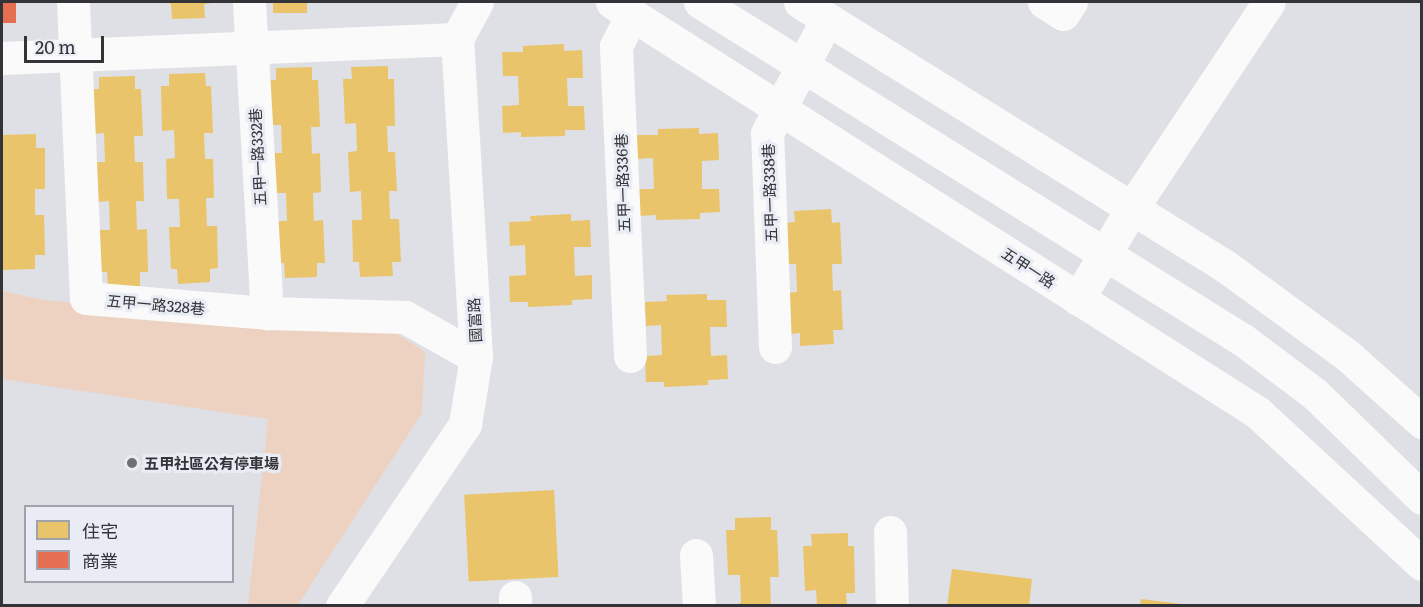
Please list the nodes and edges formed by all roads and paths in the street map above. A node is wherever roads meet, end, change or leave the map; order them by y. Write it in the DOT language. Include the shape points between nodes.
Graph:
graph roads {
  1 [pos="73,2"];
  2 [pos="249,2"];
  3 [pos="477,2"];
  4 [pos="700,2"];
  5 [pos="800,2"];
  6 [pos="1044,2"];
  7 [pos="1071,2"];
  8 [pos="1269,2"];
  9 [pos="622,8"];
  10 [pos="827,19"];
  11 [pos="457,39"];
  12 [pos="251,47"];
  13 [pos="76,55"];
  14 [pos="2,58"];
  15 [pos="803,65"];
  16 [pos="780,108"];
  17 [pos="1131,208"];
  18 [pos="1106,255"];
  19 [pos="1078,298"];
  20 [pos="267,313"];
  21 [pos="775,346"];
  22 [pos="476,357"];
  23 [pos="630,357"];
  24 [pos="1422,422"];
  25 [pos="1422,498"];
  26 [pos="890,532"];
  27 [pos="696,555"];
  28 [pos="1422,564"];
  29 [pos="342,606"];
  30 [pos="699,606"];
  31 [pos="892,606"];
  1 -- 13 [label="street, 五甲一路328巷"];
  2 -- 12 [label="street, 五甲一路332巷"];
  3 -- 11 [label="street"];
  4 -- 15 [label="street"];
  5 -- 10 [label="street"];
  6 -- 7 [label="street" via="1063,14"];
  8 -- 17 [label="street"];
  9 -- 16 [label="street, 五甲一路"];
  9 -- 23 [label="street, 五甲一路336巷" via="616,46"];
  10 -- 15 [label="street, 五甲一路338巷"];
  10 -- 17 [label="street"];
  11 -- 12 [label="street"];
  11 -- 22 [label="street, 國富路"];
  12 -- 13 [label="street"];
  12 -- 20 [label="street, 五甲一路332巷"];
  13 -- 14 [label="street"];
  13 -- 20 [label="street, 五甲一路328巷" via="86,298"];
  15 -- 16 [label="street, 五甲一路338巷"];
  15 -- 18 [label="street"];
  16 -- 19 [label="street, 五甲一路"];
  16 -- 21 [label="street, 五甲一路338巷" via="767,133"];
  17 -- 18 [label="street"];
  17 -- 24 [label="street" via="1225,266 1347,355"];
  18 -- 19 [label="street"];
  18 -- 25 [label="street" via="1243,340 1315,394"];
  19 -- 28 [label="street, 五甲一路" via="1257,412"];
  20 -- 22 [label="street, 五甲一路328巷" via="405,317"];
  22 -- 29 [label="street, 國富路" via="456,436"];
  26 -- 31 [label="street"];
  27 -- 30 [label="street"];
}
